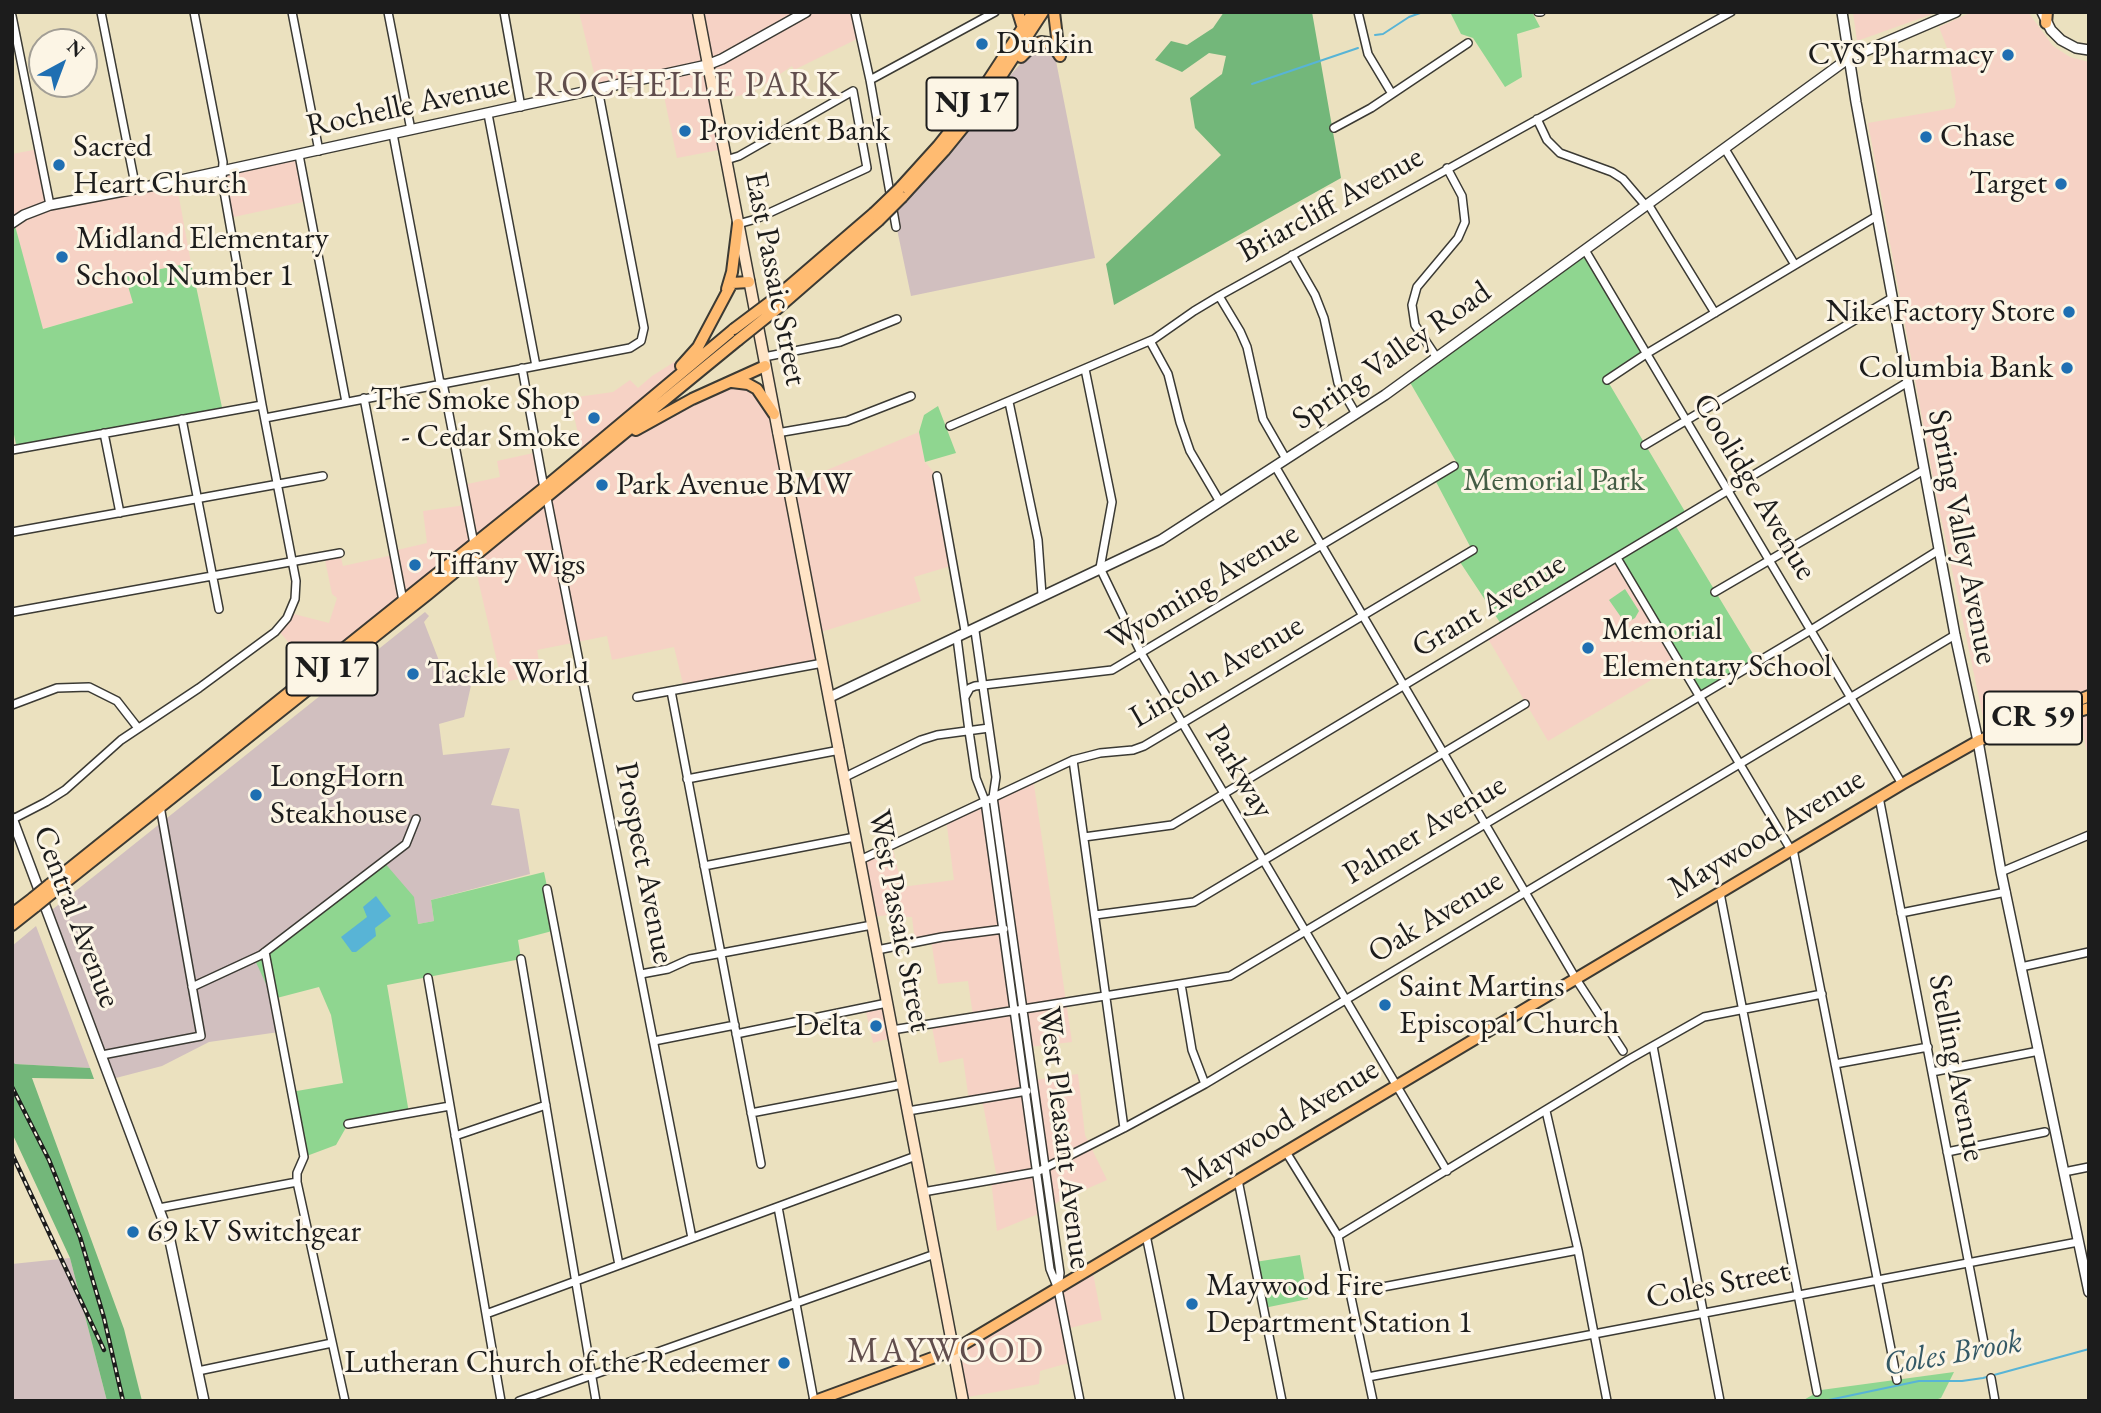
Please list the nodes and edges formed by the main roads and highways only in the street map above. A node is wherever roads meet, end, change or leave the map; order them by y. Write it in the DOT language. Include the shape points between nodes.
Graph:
graph roads {
  1 [pos="698,12"];
  2 [pos="1018,12"];
  3 [pos="1027,12"];
  4 [pos="1033,12"];
  5 [pos="1043,12"];
  6 [pos="1054,12"];
  7 [pos="1021,29"];
  8 [pos="1008,68"];
  9 [pos="901,192"];
  10 [pos="738,223"];
  11 [pos="749,282"];
  12 [pos="726,291"];
  13 [pos="776,303"];
  14 [pos="765,361"];
  15 [pos="726,382"];
  16 [pos="774,414"];
  17 [pos="628,419"];
  18 [pos="617,439"];
  19 [pos="546,493"];
  20 [pos="791,502"];
  21 [pos="2089,696"];
  22 [pos="2089,708"];
  23 [pos="1978,741"];
  24 [pos="50,889"];
  25 [pos="35,902"];
  26 [pos="12,914"];
  27 [pos="12,925"];
  28 [pos="954,1350"];
  29 [pos="814,1401"];
  30 [pos="963,1401"];
  1 -- 10 [label="main road, East Passaic Street"];
  2 -- 7 [label="main road"];
  3 -- 7 [label="main road"];
  4 -- 7 [label="main road, NJ 17"];
  5 -- 8 [label="main road, NJ 17"];
  6 -- 8 [label="main road" via="1060,56 1054,47 1041,42"];
  7 -- 9 [label="main road, NJ 17" via="963,116"];
  8 -- 9 [label="main road, NJ 17" via="963,129"];
  9 -- 13 [label="main road, NJ 17, bridge"];
  10 -- 11 [label="main road, East Passaic Street"];
  10 -- 12 [label="main road" via="733,272"];
  11 -- 12 [label="main road" via="732,283"];
  11 -- 14 [label="main road, East Passaic Street"];
  12 -- 17 [label="main road" via="698,347"];
  13 -- 17 [label="main road, NJ 17, bridge" via="734,329"];
  13 -- 18 [label="main road, NJ 17, bridge"];
  14 -- 15 [label="main road"];
  14 -- 16 [label="main road, East Passaic Street"];
  15 -- 16 [label="main road" via="739,381 757,389"];
  15 -- 18 [label="main road"];
  16 -- 20 [label="main road, East Passaic Street"];
  17 -- 19 [label="main road, NJ 17"];
  18 -- 19 [label="main road, NJ 17"];
  19 -- 24 [label="main road, NJ 17" via="160,806"];
  19 -- 24 [label="main road, NJ 17" via="474,544"];
  20 -- 28 [label="main road, West Passaic Street"];
  21 -- 23 [label="main road, CR 59"];
  22 -- 23 [label="main road, CR 59"];
  23 -- 28 [label="main road, Maywood Avenue / CR 59"];
  24 -- 25 [label="main road, NJ 17, bridge"];
  25 -- 26 [label="main road, NJ 17"];
  25 -- 27 [label="main road, NJ 17"];
  28 -- 29 [label="main road, Maywood Avenue / CR 59"];
  28 -- 30 [label="main road, West Passaic Street"];
}
